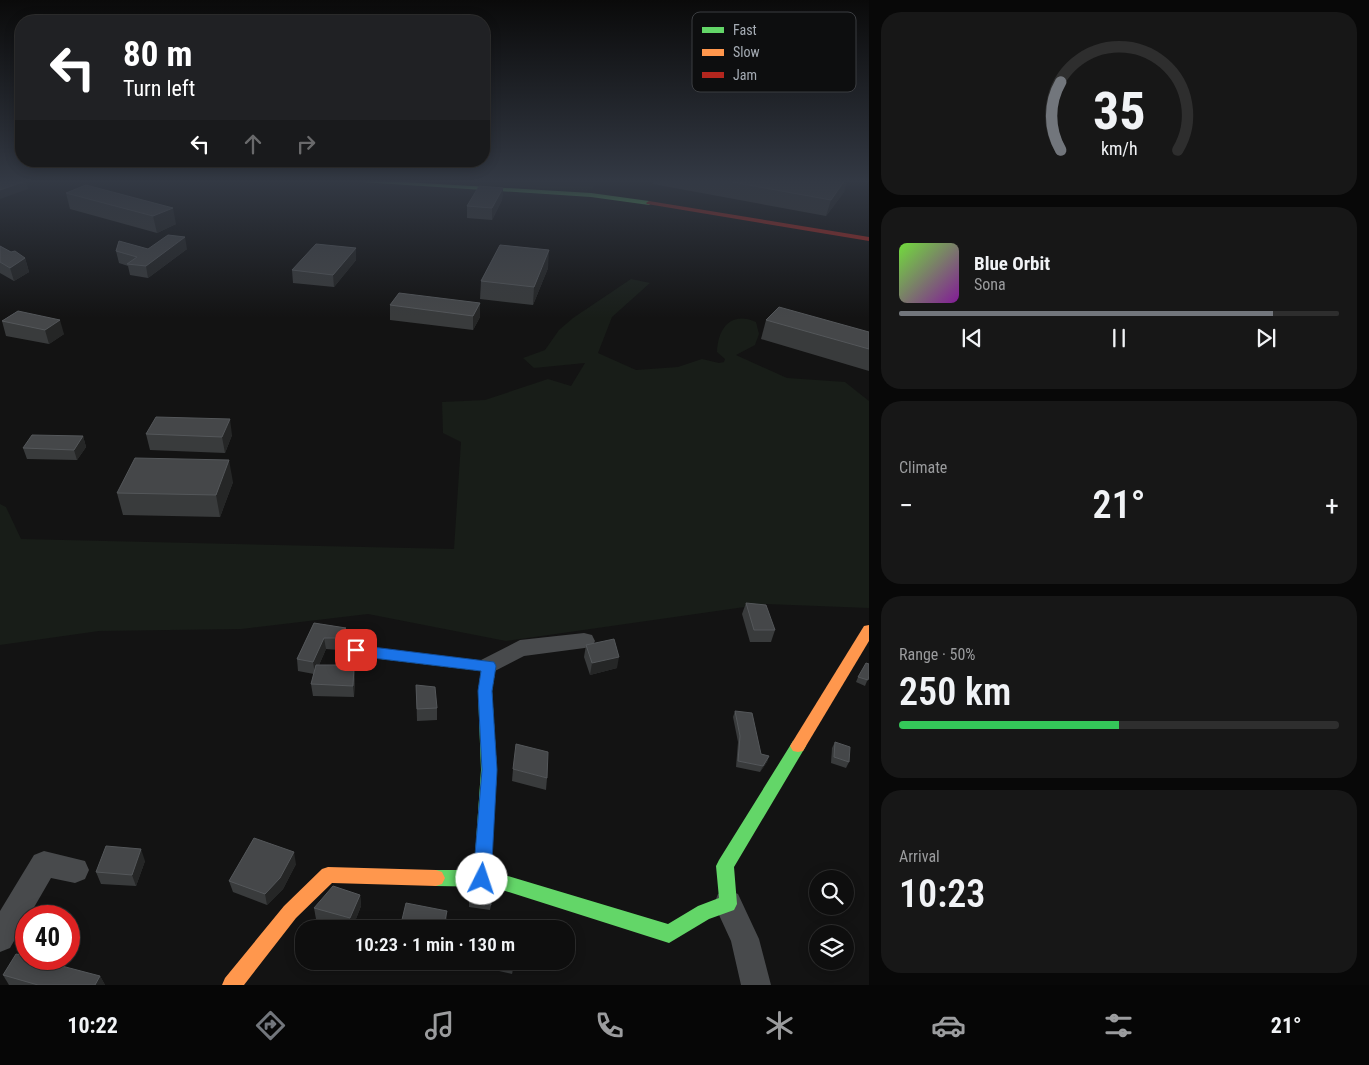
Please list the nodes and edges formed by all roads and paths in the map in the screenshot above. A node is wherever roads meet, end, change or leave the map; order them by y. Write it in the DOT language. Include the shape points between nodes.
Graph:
graph roads {
  1 [pos="792,226"];
  2 [pos="869,239"];
  3 [pos="869,630"];
  4 [pos="584,641"];
  5 [pos="356,650"];
  6 [pos="489,666"];
  7 [pos="75,870"];
  8 [pos="482,879"];
  9 [pos="728,904"];
  10 [pos="0,938"];
  11 [pos="232,985"];
  12 [pos="756,985"];
  1 -- 2 [label="street"];
  3 -- 9 [label="street" via="725,866"];
  4 -- 6 [label="street" via="520,648"];
  5 -- 6 [label="street"];
  6 -- 8 [label="street" via="485,691 490,770"];
  7 -- 10 [label="street" via="44,864"];
  8 -- 9 [label="street" via="493,878 669,934 704,912"];
  8 -- 11 [label="street" via="328,875 290,912"];
  9 -- 12 [label="street" via="744,939"];
}
